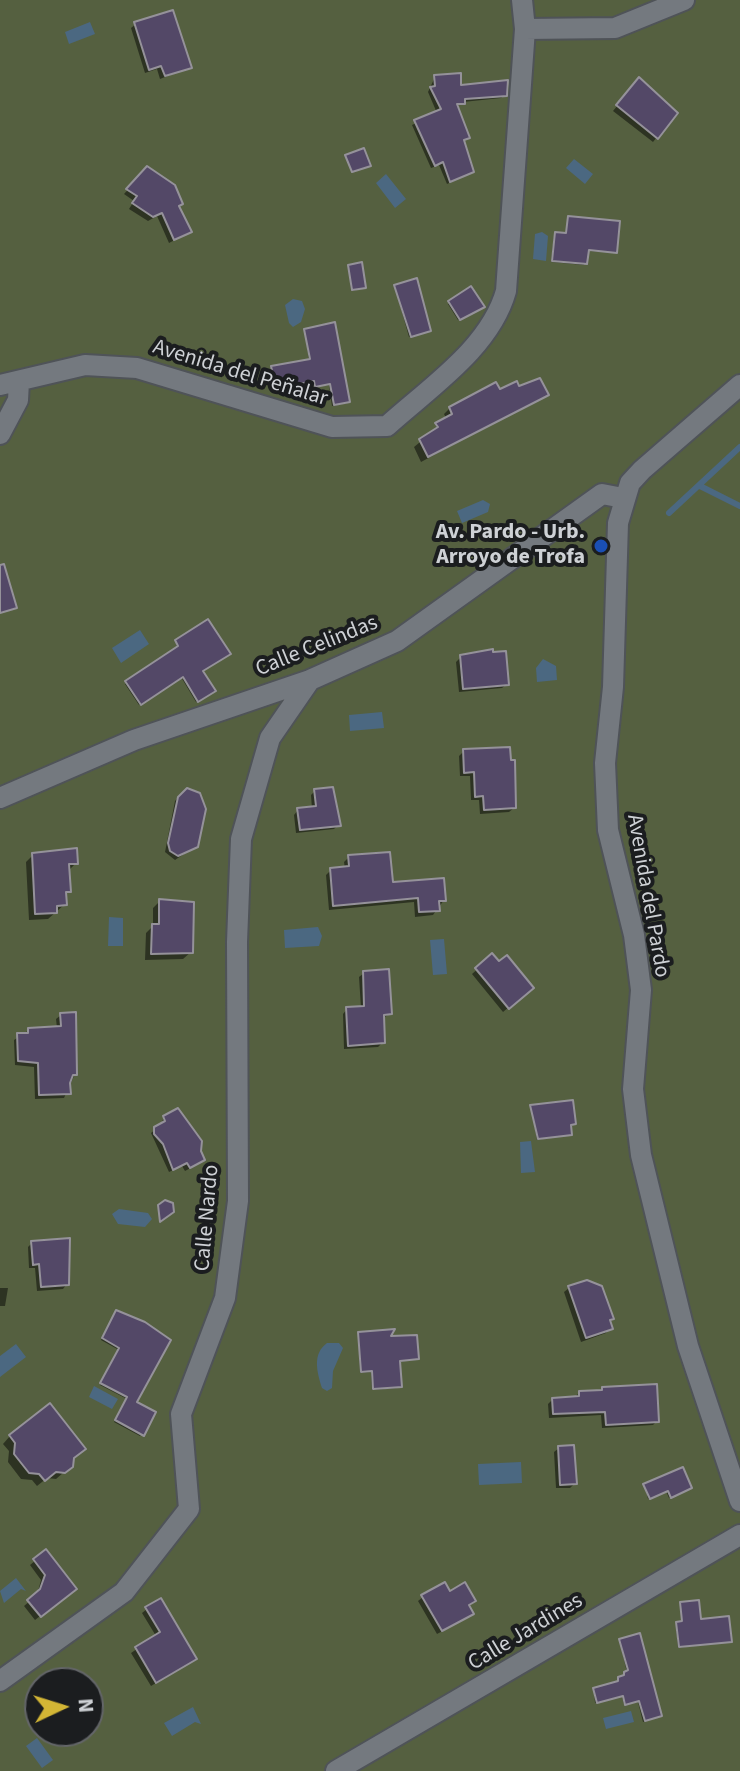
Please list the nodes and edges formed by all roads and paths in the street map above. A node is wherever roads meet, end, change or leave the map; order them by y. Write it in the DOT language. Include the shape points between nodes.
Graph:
graph roads {
  1 [pos="522,0"];
  2 [pos="684,0"];
  3 [pos="525,29"];
  4 [pos="10,384"];
  5 [pos="740,385"];
  6 [pos="0,434"];
  7 [pos="623,498"];
  8 [pos="310,680"];
  9 [pos="0,798"];
  10 [pos="740,1501"];
  11 [pos="740,1535"];
  12 [pos="0,1681"];
  13 [pos="336,1771"];
  1 -- 3 [label="street, Avenida del Peñalar"];
  2 -- 3 [label="street" via="615,28"];
  3 -- 4 [label="street, Avenida del Peñalar" via="506,291 499,316 387,426 332,427 137,368 85,365"];
  4 -- 6 [label="street, Avenida del Peñalar" via="18,400"];
  5 -- 7 [label="street, Avenida del Pardo" via="642,470"];
  7 -- 8 [label="street, Calle Celindas" via="602,494 397,641"];
  7 -- 10 [label="street, Avenida del Pardo" via="605,763 608,830 634,935 641,990 633,1089 641,1155 688,1346"];
  8 -- 9 [label="street, Calle Celindas" via="134,740"];
  8 -- 12 [label="street, Calle Nardo" via="270,738 241,839 238,1201 225,1298 181,1414 189,1509 124,1592"];
  11 -- 13 [label="street, Calle Jardines"];
}
